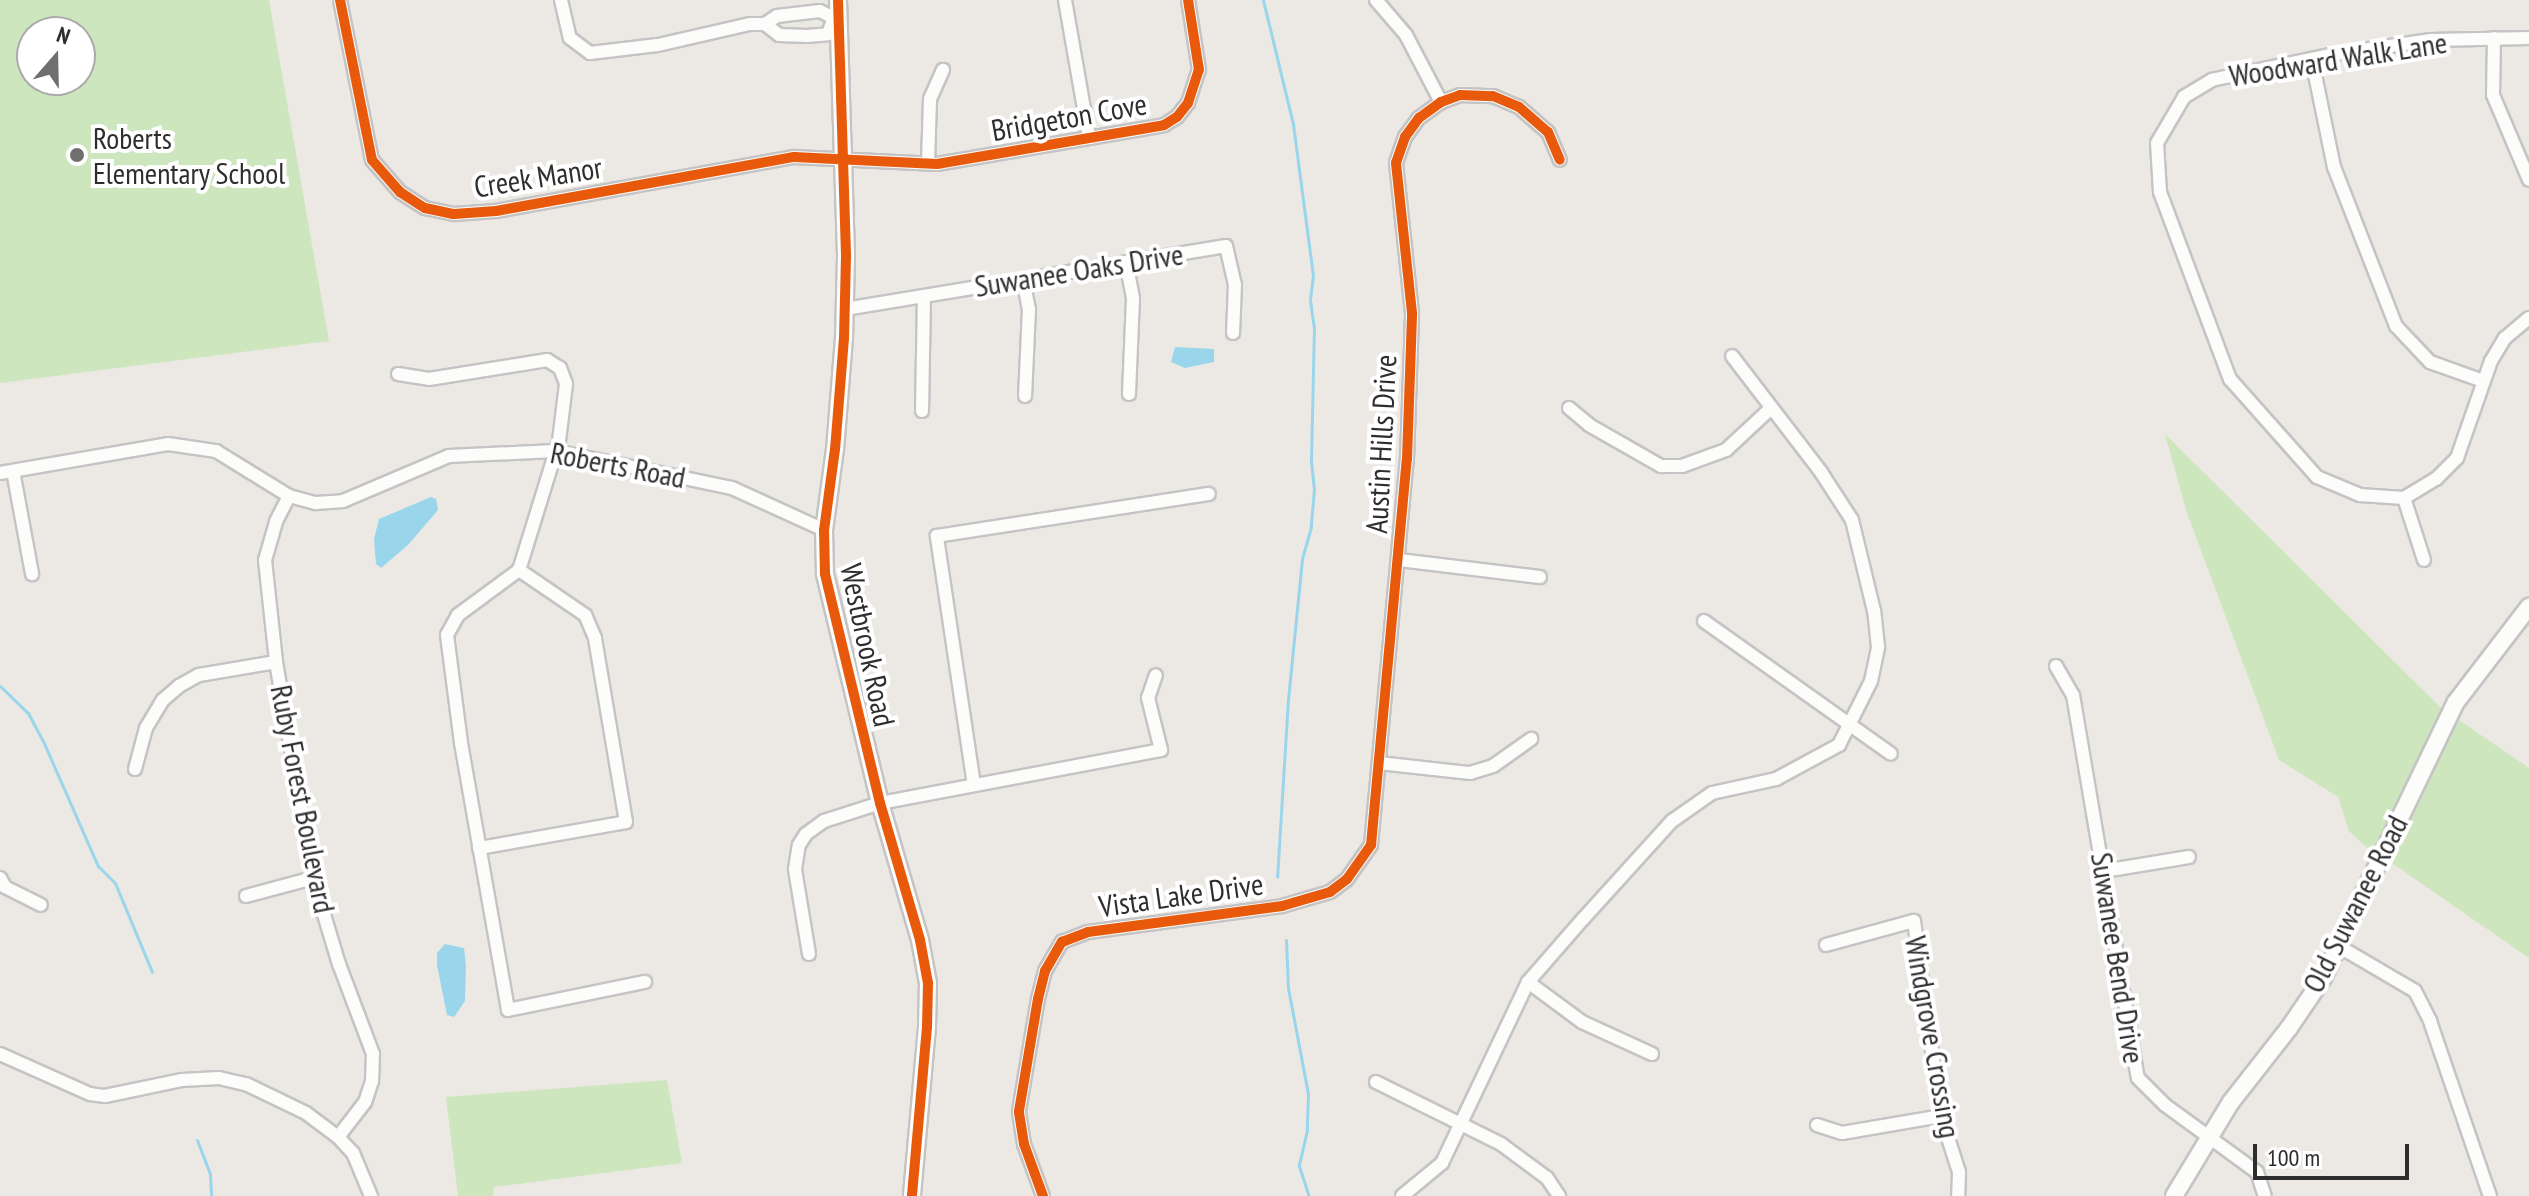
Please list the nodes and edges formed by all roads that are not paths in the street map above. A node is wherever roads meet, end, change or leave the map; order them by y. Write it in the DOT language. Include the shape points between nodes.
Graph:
graph roads {
  1 [pos="340,0"];
  2 [pos="561,0"];
  3 [pos="838,0"];
  4 [pos="1065,0"];
  5 [pos="1188,0"];
  6 [pos="1376,0"];
  7 [pos="837,21"];
  8 [pos="765,24"];
  9 [pos="2494,38"];
  10 [pos="2529,38"];
  11 [pos="2312,60"];
  12 [pos="943,70"];
  13 [pos="1441,102"];
  14 [pos="1089,138"];
  15 [pos="1560,160"];
  16 [pos="844,161"];
  17 [pos="928,163"];
  18 [pos="2529,180"];
  19 [pos="1126,262"];
  20 [pos="1023,279"];
  21 [pos="924,296"];
  22 [pos="845,309"];
  23 [pos="2529,318"];
  24 [pos="1233,333"];
  25 [pos="1732,356"];
  26 [pos="398,374"];
  27 [pos="2483,381"];
  28 [pos="1129,394"];
  29 [pos="1025,396"];
  30 [pos="1569,408"];
  31 [pos="1770,409"];
  32 [pos="922,411"];
  33 [pos="556,451"];
  34 [pos="7,472"];
  35 [pos="1209,494"];
  36 [pos="289,496"];
  37 [pos="2404,498"];
  38 [pos="824,530"];
  39 [pos="1399,560"];
  40 [pos="2424,560"];
  41 [pos="519,570"];
  42 [pos="32,574"];
  43 [pos="1540,577"];
  44 [pos="2529,607"];
  45 [pos="1704,621"];
  46 [pos="276,662"];
  47 [pos="2056,666"];
  48 [pos="1156,675"];
  49 [pos="1851,724"];
  50 [pos="1531,739"];
  51 [pos="1891,754"];
  52 [pos="1379,763"];
  53 [pos="135,769"];
  54 [pos="974,785"];
  55 [pos="880,803"];
  56 [pos="479,848"];
  57 [pos="2189,857"];
  58 [pos="2104,871"];
  59 [pos="0,878"];
  60 [pos="313,878"];
  61 [pos="246,896"];
  62 [pos="41,905"];
  63 [pos="1285,905"];
  64 [pos="1826,945"];
  65 [pos="2340,947"];
  66 [pos="809,954"];
  67 [pos="645,982"];
  68 [pos="1528,982"];
  69 [pos="0,1054"];
  70 [pos="1652,1054"];
  71 [pos="1376,1082"];
  72 [pos="1941,1116"];
  73 [pos="1817,1125"];
  74 [pos="1460,1126"];
  75 [pos="2208,1136"];
  76 [pos="338,1137"];
  77 [pos="371,1196"];
  78 [pos="912,1196"];
  79 [pos="1043,1196"];
  80 [pos="1402,1196"];
  81 [pos="1559,1196"];
  82 [pos="1958,1196"];
  83 [pos="2174,1196"];
  84 [pos="2265,1196"];
  85 [pos="2490,1196"];
  1 -- 16 [label="street, Creek Manor" via="372,160 384,178 425,208 454,214 496,211 794,157"];
  2 -- 8 [label="street" via="570,38 590,53"];
  3 -- 7 [label="street, Westbrook Road"];
  4 -- 14 [label="street"];
  5 -- 14 [label="street, Bridgeton Cove" via="1199,70 1188,103 1164,125"];
  6 -- 13 [label="street" via="1406,35"];
  7 -- 8 [label="street" via="820,11 777,16"];
  7 -- 8 [label="street" via="828,34 807,36 779,35"];
  7 -- 16 [label="street, Westbrook Road"];
  9 -- 10 [label="street, Woodward Walk Lane"];
  9 -- 11 [label="street, Woodward Walk Lane" via="2431,40"];
  9 -- 18 [label="street" via="2493,95"];
  11 -- 27 [label="street" via="2334,167 2396,326 2430,362"];
  11 -- 37 [label="street, Woodward Walk Lane" via="2212,80 2184,97 2157,143 2160,192 2230,379 2317,477 2360,495"];
  12 -- 17 [label="street" via="930,99"];
  13 -- 15 [label="street" via="1460,95 1493,96 1519,107 1548,132"];
  13 -- 39 [label="street, Austin Hills Drive" via="1419,118 1396,163 1412,313"];
  14 -- 17 [label="street, Bridgeton Cove"];
  16 -- 17 [label="street, Bridgeton Cove"];
  16 -- 22 [label="street, Westbrook Road"];
  19 -- 20 [label="street, Suwanee Oaks Drive"];
  19 -- 24 [label="street, Suwanee Oaks Drive" via="1226,246 1235,284"];
  19 -- 28 [label="street" via="1133,298"];
  20 -- 21 [label="street, Suwanee Oaks Drive"];
  20 -- 29 [label="street" via="1029,309"];
  21 -- 22 [label="street, Suwanee Oaks Drive"];
  21 -- 32 [label="street"];
  22 -- 38 [label="street, Westbrook Road"];
  23 -- 27 [label="street" via="2505,338"];
  25 -- 31 [label="street"];
  26 -- 33 [label="street" via="429,379 547,360 560,368 566,384"];
  27 -- 37 [label="street" via="2457,458 2436,479"];
  30 -- 31 [label="street" via="1661,466 1703,461 1726,450"];
  31 -- 49 [label="street" via="1852,520 1878,647 1871,681"];
  33 -- 36 [label="street, Roberts Road" via="449,456 343,501 316,503"];
  33 -- 38 [label="street, Roberts Road" via="732,488"];
  33 -- 41 [label="street"];
  34 -- 36 [label="street" via="136,448 193,446 216,451"];
  34 -- 42 [label="street"];
  35 -- 54 [label="street" via="937,536"];
  36 -- 46 [label="street, Ruby Forest Boulevard" via="265,560"];
  37 -- 40 [label="street"];
  38 -- 55 [label="street, Westbrook Road" via="825,574"];
  39 -- 43 [label="street"];
  39 -- 52 [label="street, Austin Hills Drive"];
  41 -- 56 [label="street" via="458,615 447,635"];
  41 -- 56 [label="street" via="585,615 595,638 626,822"];
  44 -- 65 [label="street, Old Suwanee Road" via="2456,702"];
  45 -- 49 [label="street"];
  46 -- 53 [label="street" via="221,670 179,686 146,728"];
  46 -- 60 [label="street, Ruby Forest Boulevard"];
  47 -- 58 [label="street, Suwanee Bend Drive" via="2073,695"];
  48 -- 54 [label="street" via="1148,698 1161,750"];
  49 -- 51 [label="street"];
  49 -- 68 [label="street" via="1839,745 1805,766 1776,779 1712,793 1672,821"];
  50 -- 52 [label="street" via="1493,766 1470,773"];
  52 -- 63 [label="street, Austin Hills Drive" via="1371,845 1361,862 1330,892"];
  54 -- 55 [label="street"];
  55 -- 66 [label="street" via="824,821 799,845 795,869"];
  55 -- 78 [label="street, Westbrook Road" via="928,983"];
  56 -- 67 [label="street" via="508,1010"];
  57 -- 58 [label="street"];
  58 -- 75 [label="street, Suwanee Bend Drive" via="2138,1078"];
  59 -- 62 [label="street" via="5,887"];
  60 -- 61 [label="street"];
  60 -- 76 [label="street, Ruby Forest Boulevard" via="373,1054 365,1102"];
  63 -- 79 [label="street, Vista Lake Drive" via="1088,932 1062,942 1045,971 1019,1111 1024,1144"];
  64 -- 72 [label="street, Windgrove Crossing" via="1914,921"];
  65 -- 75 [label="street, Old Suwanee Road" via="2289,1028"];
  65 -- 85 [label="street" via="2415,991"];
  68 -- 70 [label="street" via="1582,1022"];
  68 -- 74 [label="street"];
  69 -- 76 [label="street" via="105,1096 182,1080 219,1078 246,1084 306,1113"];
  71 -- 74 [label="street"];
  72 -- 73 [label="street" via="1842,1133"];
  72 -- 82 [label="street, Windgrove Crossing" via="1959,1172"];
  74 -- 80 [label="street" via="1442,1163"];
  74 -- 81 [label="street" via="1501,1144 1547,1178"];
  75 -- 83 [label="street, Old Suwanee Road"];
  75 -- 84 [label="street, Suwanee Bend Drive" via="2257,1172"];
  76 -- 77 [label="street" via="353,1153"];
}
